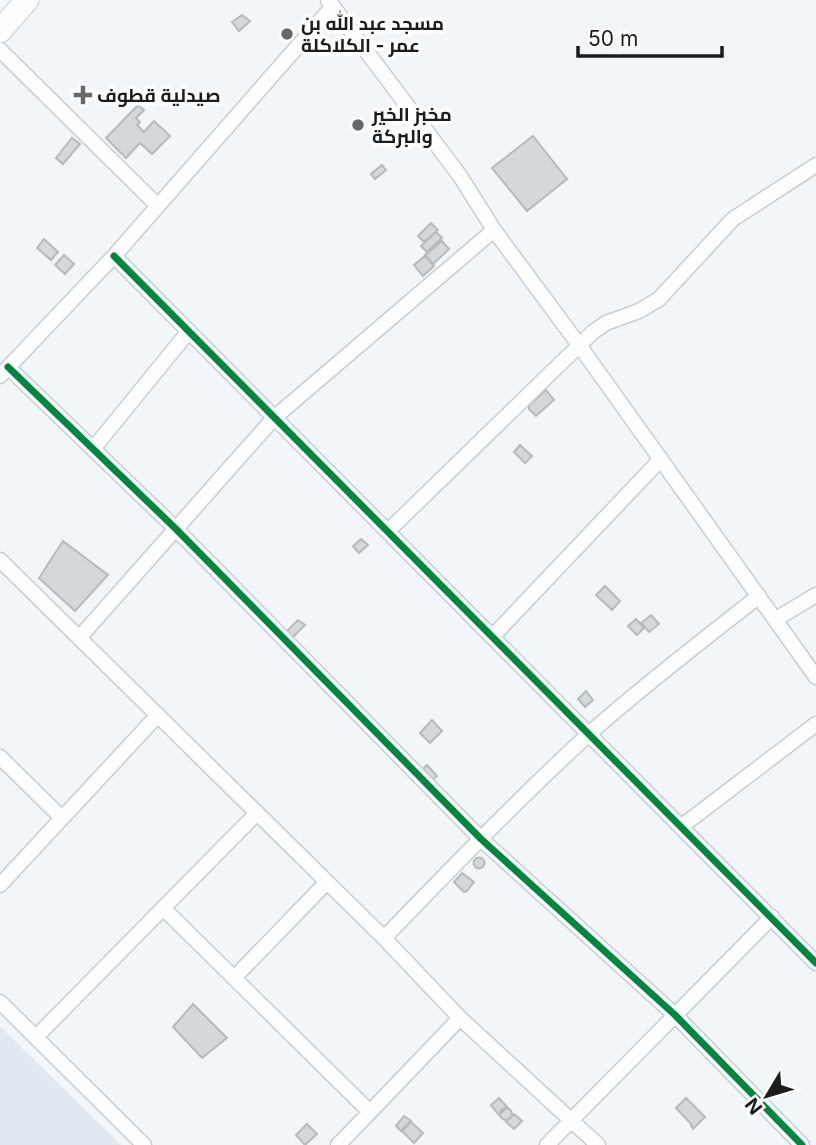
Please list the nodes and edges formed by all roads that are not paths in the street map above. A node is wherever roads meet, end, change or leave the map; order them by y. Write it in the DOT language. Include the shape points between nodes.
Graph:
graph roads {
  1 [pos="27,0"];
  2 [pos="330,3"];
  3 [pos="0,32"];
  4 [pos="0,50"];
  5 [pos="816,165"];
  6 [pos="158,206"];
  7 [pos="494,230"];
  8 [pos="114,256"];
  9 [pos="189,331"];
  10 [pos="579,345"];
  11 [pos="4,371"];
  12 [pos="275,417"];
  13 [pos="93,449"];
  14 [pos="661,460"];
  15 [pos="176,529"];
  16 [pos="388,531"];
  17 [pos="0,560"];
  18 [pos="816,595"];
  19 [pos="759,596"];
  20 [pos="776,619"];
  21 [pos="493,636"];
  22 [pos="79,638"];
  23 [pos="816,677"];
  24 [pos="158,715"];
  25 [pos="816,724"];
  26 [pos="589,735"];
  27 [pos="0,757"];
  28 [pos="257,813"];
  29 [pos="62,818"];
  30 [pos="681,826"];
  31 [pos="481,839"];
  32 [pos="327,882"];
  33 [pos="0,884"];
  34 [pos="164,909"];
  35 [pos="772,917"];
  36 [pos="384,938"];
  37 [pos="816,963"];
  38 [pos="234,978"];
  39 [pos="0,1002"];
  40 [pos="675,1015"];
  41 [pos="460,1018"];
  42 [pos="36,1037"];
  43 [pos="370,1112"];
  44 [pos="570,1121"];
  45 [pos="144,1145"];
  46 [pos="338,1145"];
  47 [pos="547,1145"];
  48 [pos="598,1145"];
  49 [pos="802,1145"];
  1 -- 3 [label="main road"];
  2 -- 6 [label="street"];
  2 -- 7 [label="street" via="460,176"];
  4 -- 6 [label="street"];
  5 -- 10 [label="street" via="733,219 659,299 606,323"];
  6 -- 8 [label="street"];
  7 -- 10 [label="street"];
  7 -- 12 [label="street"];
  8 -- 9 [label="street"];
  8 -- 11 [label="street"];
  9 -- 12 [label="street"];
  9 -- 13 [label="street"];
  10 -- 14 [label="street"];
  10 -- 16 [label="street"];
  11 -- 13 [label="street"];
  12 -- 15 [label="street"];
  12 -- 16 [label="street"];
  13 -- 15 [label="street"];
  14 -- 19 [label="street"];
  14 -- 21 [label="street"];
  15 -- 22 [label="street"];
  15 -- 31 [label="street"];
  16 -- 21 [label="street"];
  17 -- 22 [label="street"];
  18 -- 20 [label="street"];
  19 -- 20 [label="street"];
  19 -- 26 [label="street"];
  20 -- 23 [label="street"];
  21 -- 26 [label="street"];
  22 -- 24 [label="street"];
  24 -- 28 [label="street"];
  24 -- 29 [label="street"];
  25 -- 30 [label="street"];
  26 -- 30 [label="street"];
  26 -- 31 [label="street"];
  27 -- 29 [label="street"];
  28 -- 32 [label="street"];
  28 -- 34 [label="street"];
  29 -- 33 [label="street"];
  30 -- 35 [label="street"];
  31 -- 36 [label="street"];
  31 -- 40 [label="street"];
  32 -- 36 [label="street"];
  32 -- 38 [label="street"];
  34 -- 38 [label="street"];
  34 -- 42 [label="street"];
  35 -- 37 [label="street"];
  35 -- 40 [label="street"];
  36 -- 41 [label="street"];
  38 -- 43 [label="street"];
  39 -- 42 [label="street"];
  40 -- 44 [label="street"];
  40 -- 49 [label="street"];
  41 -- 43 [label="street"];
  41 -- 44 [label="street"];
  42 -- 45 [label="street"];
  43 -- 46 [label="street"];
  44 -- 47 [label="street"];
  44 -- 48 [label="street"];
}
